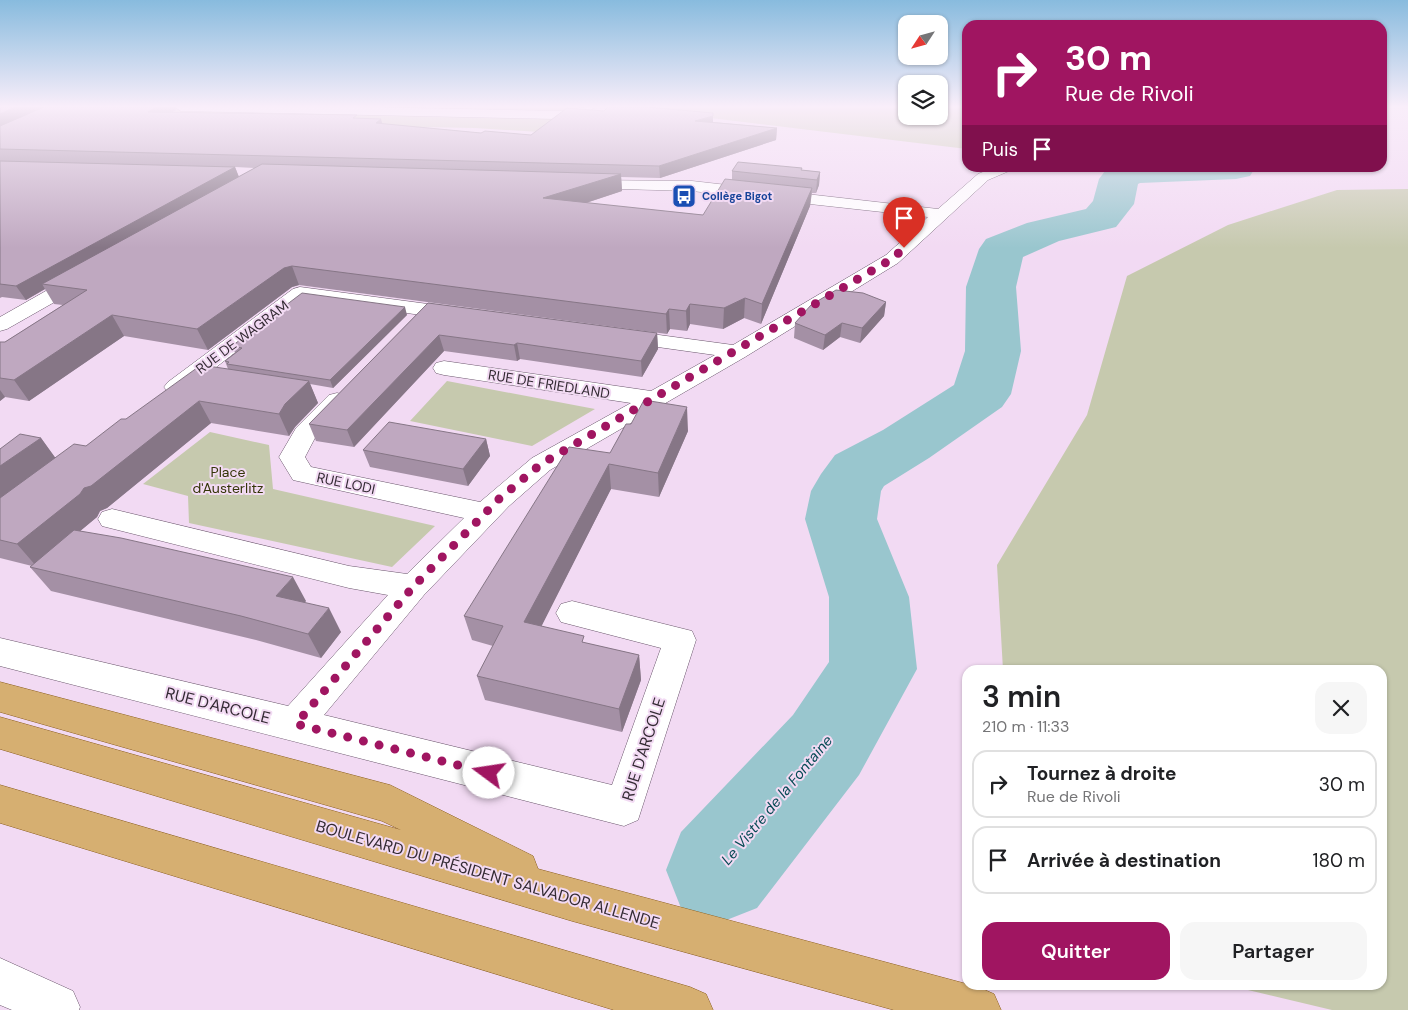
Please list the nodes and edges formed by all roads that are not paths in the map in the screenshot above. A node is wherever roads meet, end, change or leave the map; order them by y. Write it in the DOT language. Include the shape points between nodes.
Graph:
graph roads {
  1 [pos="995,172"];
  2 [pos="573,183"];
  3 [pos="941,214"];
  4 [pos="94,272"];
  5 [pos="426,310"];
  6 [pos="475,317"];
  7 [pos="0,325"];
  8 [pos="406,330"];
  9 [pos="601,333"];
  10 [pos="737,352"];
  11 [pos="444,368"];
  12 [pos="192,375"];
  13 [pos="222,379"];
  14 [pos="310,393"];
  15 [pos="161,398"];
  16 [pos="654,400"];
  17 [pos="486,513"];
  18 [pos="112,518"];
  19 [pos="413,587"];
  20 [pos="572,613"];
  21 [pos="0,652"];
  22 [pos="0,697"];
  23 [pos="296,724"];
  24 [pos="0,733"];
  25 [pos="0,804"];
  26 [pos="572,900"];
  27 [pos="0,981"];
  28 [pos="56,1009"];
  29 [pos="690,1010"];
  30 [pos="978,1010"];
  1 -- 3 [label="street" via="983,177"];
  2 -- 3 [label="street" via="692,186"];
  3 -- 10 [label="street" via="892,259"];
  4 -- 7 [label="street"];
  5 -- 6 [label="street, RUE DE WAGRAM"];
  5 -- 8 [label="street"];
  5 -- 12 [label="street, RUE DE WAGRAM" via="300,294"];
  9 -- 10 [label="street"];
  10 -- 16 [label="street"];
  11 -- 16 [label="street, RUE DE FRIEDLAND"];
  12 -- 13 [label="street"];
  12 -- 15 [label="street, RUE DE WAGRAM"];
  14 -- 17 [label="street, RUE LODI" via="346,391 305,433 292,458 302,474"];
  16 -- 17 [label="street" via="541,464"];
  17 -- 19 [label="street"];
  18 -- 19 [label="street" via="349,577"];
  19 -- 23 [label="street"];
  20 -- 23 [label="street, RUE D'ARCOLE" via="680,640 624,807"];
  21 -- 23 [label="street, RUE D'ARCOLE"];
  22 -- 26 [label="main road" via="390,804"];
  24 -- 26 [label="main road, BOULEVARD DU PRÉSIDENT SALVADOR ALLENDE"];
  25 -- 29 [label="main road"];
  26 -- 30 [label="main road, BOULEVARD DU PRÉSIDENT SALVADOR ALLENDE"];
  27 -- 28 [label="street"];
}
